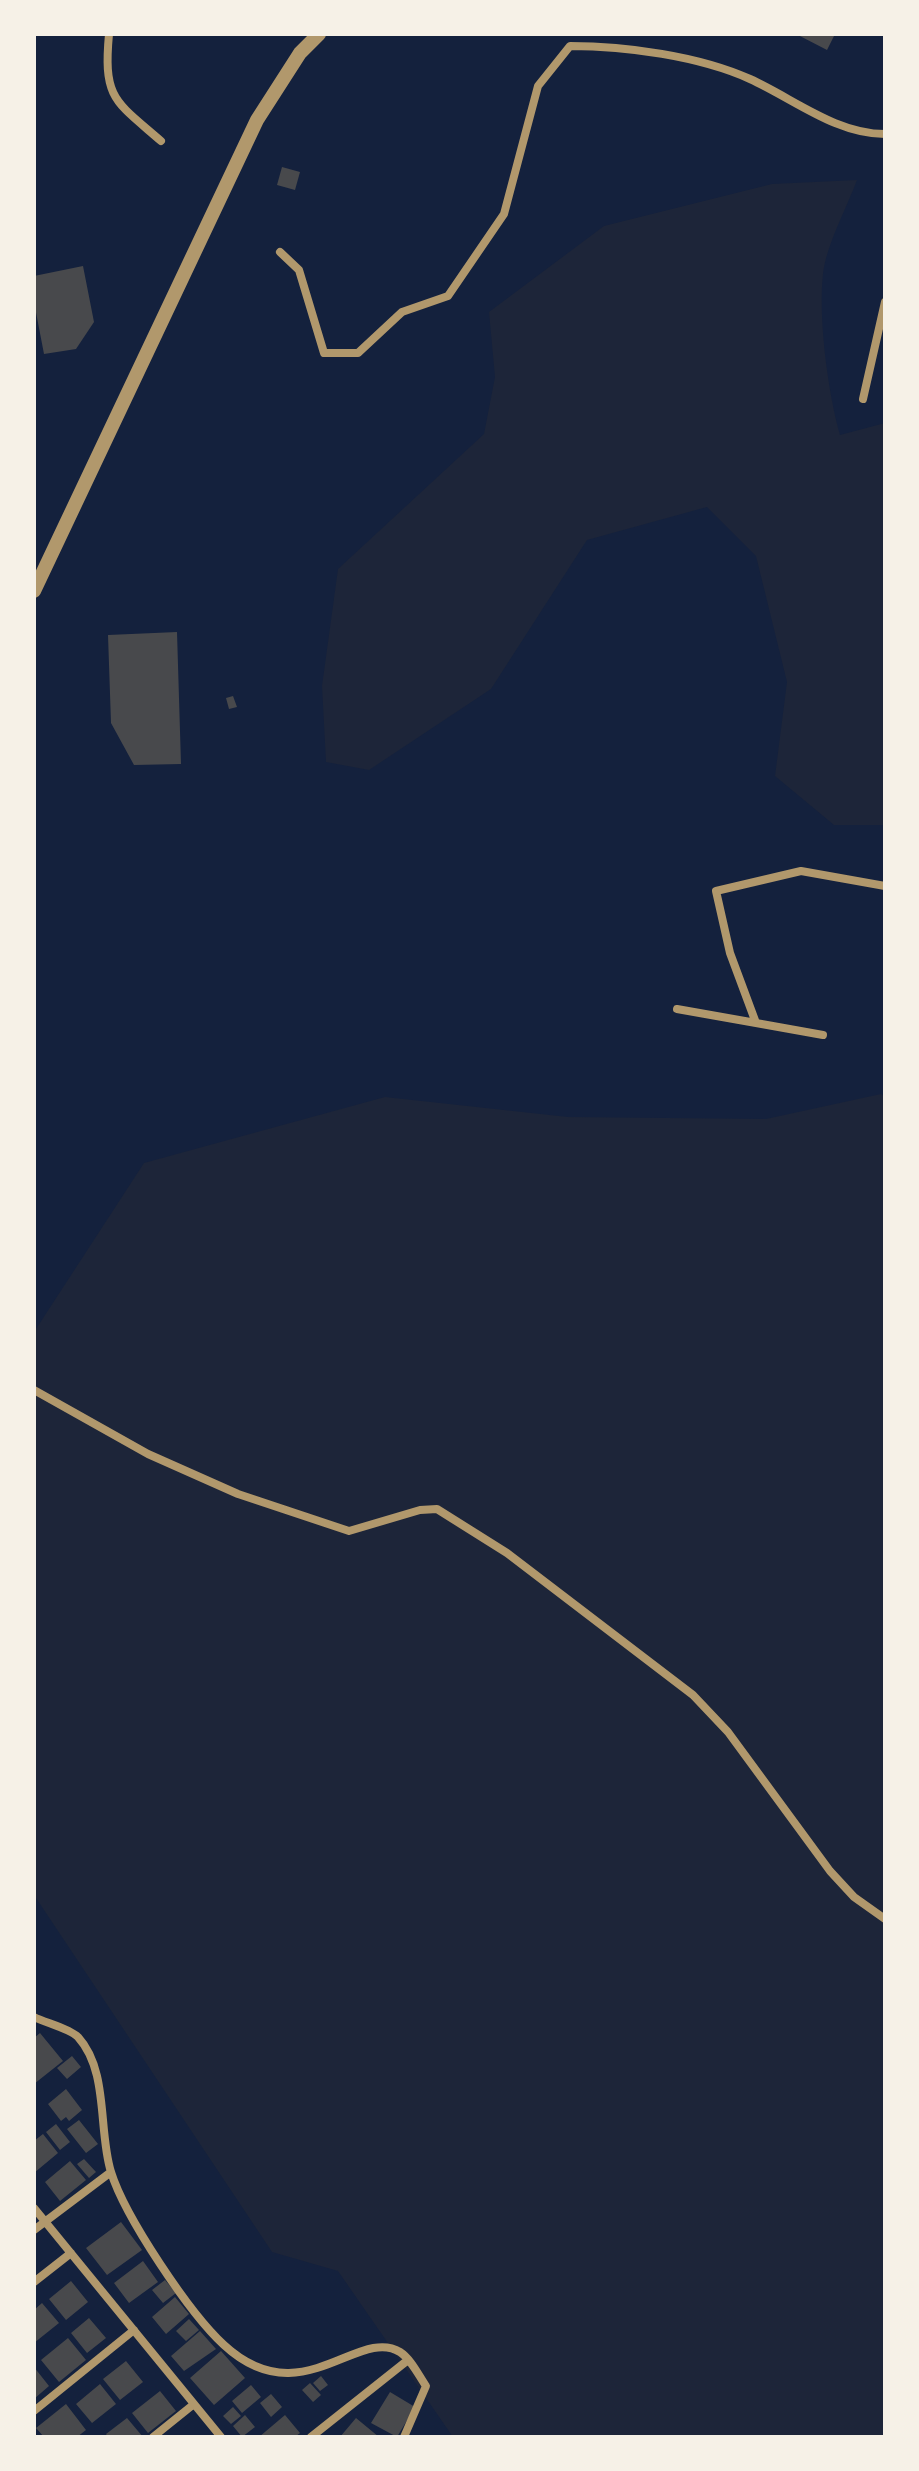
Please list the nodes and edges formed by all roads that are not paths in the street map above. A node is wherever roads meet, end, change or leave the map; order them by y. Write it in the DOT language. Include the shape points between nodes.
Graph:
graph roads {
  1 [pos="109,34"];
  2 [pos="319,34"];
  3 [pos="885,134"];
  4 [pos="161,141"];
  5 [pos="280,252"];
  6 [pos="885,302"];
  7 [pos="863,399"];
  8 [pos="34,591"];
  9 [pos="885,886"];
  10 [pos="677,1009"];
  11 [pos="756,1023"];
  12 [pos="823,1035"];
  13 [pos="34,1390"];
  14 [pos="885,1919"];
  15 [pos="34,2017"];
  16 [pos="111,2172"];
  17 [pos="34,2208"];
  18 [pos="45,2221"];
  19 [pos="34,2230"];
  20 [pos="71,2253"];
  21 [pos="34,2282"];
  22 [pos="134,2330"];
  23 [pos="408,2360"];
  24 [pos="194,2404"];
  25 [pos="34,2411"];
  26 [pos="153,2437"];
  27 [pos="221,2437"];
  28 [pos="311,2437"];
  29 [pos="404,2437"];
  1 -- 4 [label="street" via="106,72 115,101"];
  2 -- 8 [label="street" via="300,53 257,120"];
  3 -- 5 [label="street" via="858,134 747,78 618,46 570,46 538,86 504,214 448,296 402,312 358,353 324,353 299,270"];
  6 -- 7 [label="street"];
  9 -- 11 [label="street" via="801,871 716,891 730,953"];
  10 -- 11 [label="street"];
  11 -- 12 [label="street"];
  13 -- 14 [label="street" via="148,1454 238,1494 349,1531 437,1509 519,1562 693,1695 728,1732 830,1871"];
  15 -- 16 [label="street" via="77,2036 93,2062"];
  16 -- 18 [label="street"];
  16 -- 23 [label="street" via="127,2211 176,2285 225,2346 264,2371 302,2374 378,2347 400,2352"];
  17 -- 18 [label="street"];
  18 -- 19 [label="street"];
  18 -- 20 [label="street"];
  20 -- 21 [label="street"];
  20 -- 22 [label="street"];
  22 -- 24 [label="street"];
  22 -- 25 [label="street"];
  23 -- 28 [label="street"];
  23 -- 29 [label="street" via="426,2386"];
  24 -- 26 [label="street"];
  24 -- 27 [label="street"];
}
